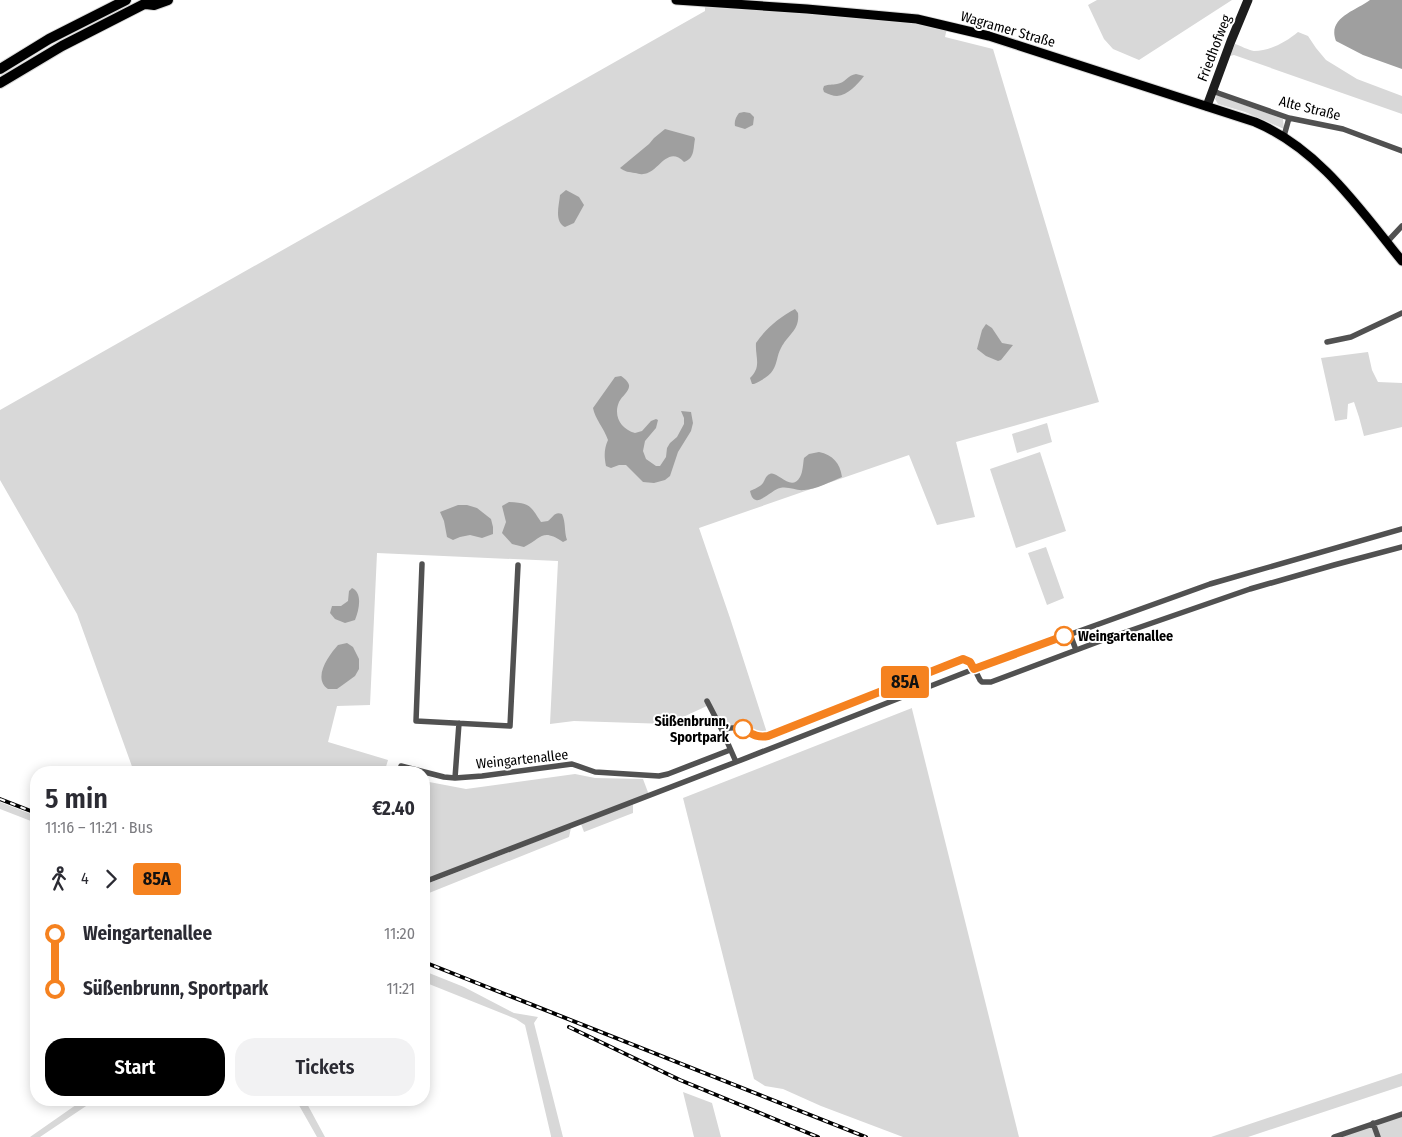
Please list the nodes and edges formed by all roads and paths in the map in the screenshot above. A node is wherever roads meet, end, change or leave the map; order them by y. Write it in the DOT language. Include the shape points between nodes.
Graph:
graph roads {
  1 [pos="126,0"];
  2 [pos="168,0"];
  3 [pos="676,0"];
  4 [pos="1248,0"];
  5 [pos="149,2"];
  6 [pos="0,69"];
  7 [pos="0,83"];
  8 [pos="1212,90"];
  9 [pos="1207,106"];
  10 [pos="1289,118"];
  11 [pos="1284,136"];
  12 [pos="1402,151"];
  13 [pos="1402,226"];
  14 [pos="1387,242"];
  15 [pos="1402,261"];
  16 [pos="1402,313"];
  17 [pos="1327,342"];
  18 [pos="1402,529"];
  19 [pos="1402,547"];
  20 [pos="422,564"];
  21 [pos="518,565"];
  22 [pos="1070,634"];
  23 [pos="1076,650"];
  24 [pos="974,669"];
  25 [pos="912,679"];
  26 [pos="917,692"];
  27 [pos="707,701"];
  28 [pos="459,723"];
  29 [pos="722,730"];
  30 [pos="730,750"];
  31 [pos="736,762"];
  32 [pos="430,773"];
  33 [pos="455,778"];
  34 [pos="430,880"];
  35 [pos="1402,1114"];
  36 [pos="1373,1123"];
  37 [pos="1334,1137"];
  38 [pos="1378,1137"];
  1 -- 6 [label="highway" via="49,39"];
  2 -- 5 [label="highway" via="154,5"];
  3 -- 9 [label="main road, Wagramer Straße" via="918,19 989,36"];
  4 -- 8 [label="street, Friedhofweg"];
  5 -- 7 [label="highway" via="62,46"];
  8 -- 9 [label="street, Friedhofweg"];
  8 -- 10 [label="street, Alte Straße"];
  9 -- 11 [label="main road, Wagramer Straße" via="1255,122"];
  10 -- 11 [label="street"];
  10 -- 12 [label="street, Alte Straße" via="1343,129"];
  11 -- 14 [label="main road, Wagramer Straße" via="1332,176"];
  13 -- 14 [label="street"];
  14 -- 15 [label="main road, Wagramer Straße"];
  16 -- 17 [label="street" via="1351,336"];
  18 -- 22 [label="street" via="1210,584"];
  19 -- 23 [label="street" via="1250,590"];
  20 -- 28 [label="street" via="416,721"];
  21 -- 28 [label="street" via="510,726"];
  22 -- 23 [label="street"];
  22 -- 24 [label="street"];
  23 -- 24 [label="street" via="991,682 982,682"];
  24 -- 25 [label="street" via="963,659"];
  24 -- 26 [label="street"];
  25 -- 26 [label="street"];
  25 -- 29 [label="street" via="768,736 756,736 733,727"];
  26 -- 31 [label="street"];
  27 -- 29 [label="street"];
  28 -- 33 [label="street"];
  29 -- 30 [label="street"];
  30 -- 31 [label="street"];
  30 -- 33 [label="street, Weingartenallee" via="659,776 595,772 572,764"];
  31 -- 34 [label="street"];
  32 -- 33 [label="street, Weingartenallee"];
  35 -- 36 [label="street"];
  36 -- 37 [label="street"];
  36 -- 38 [label="street"];
}
